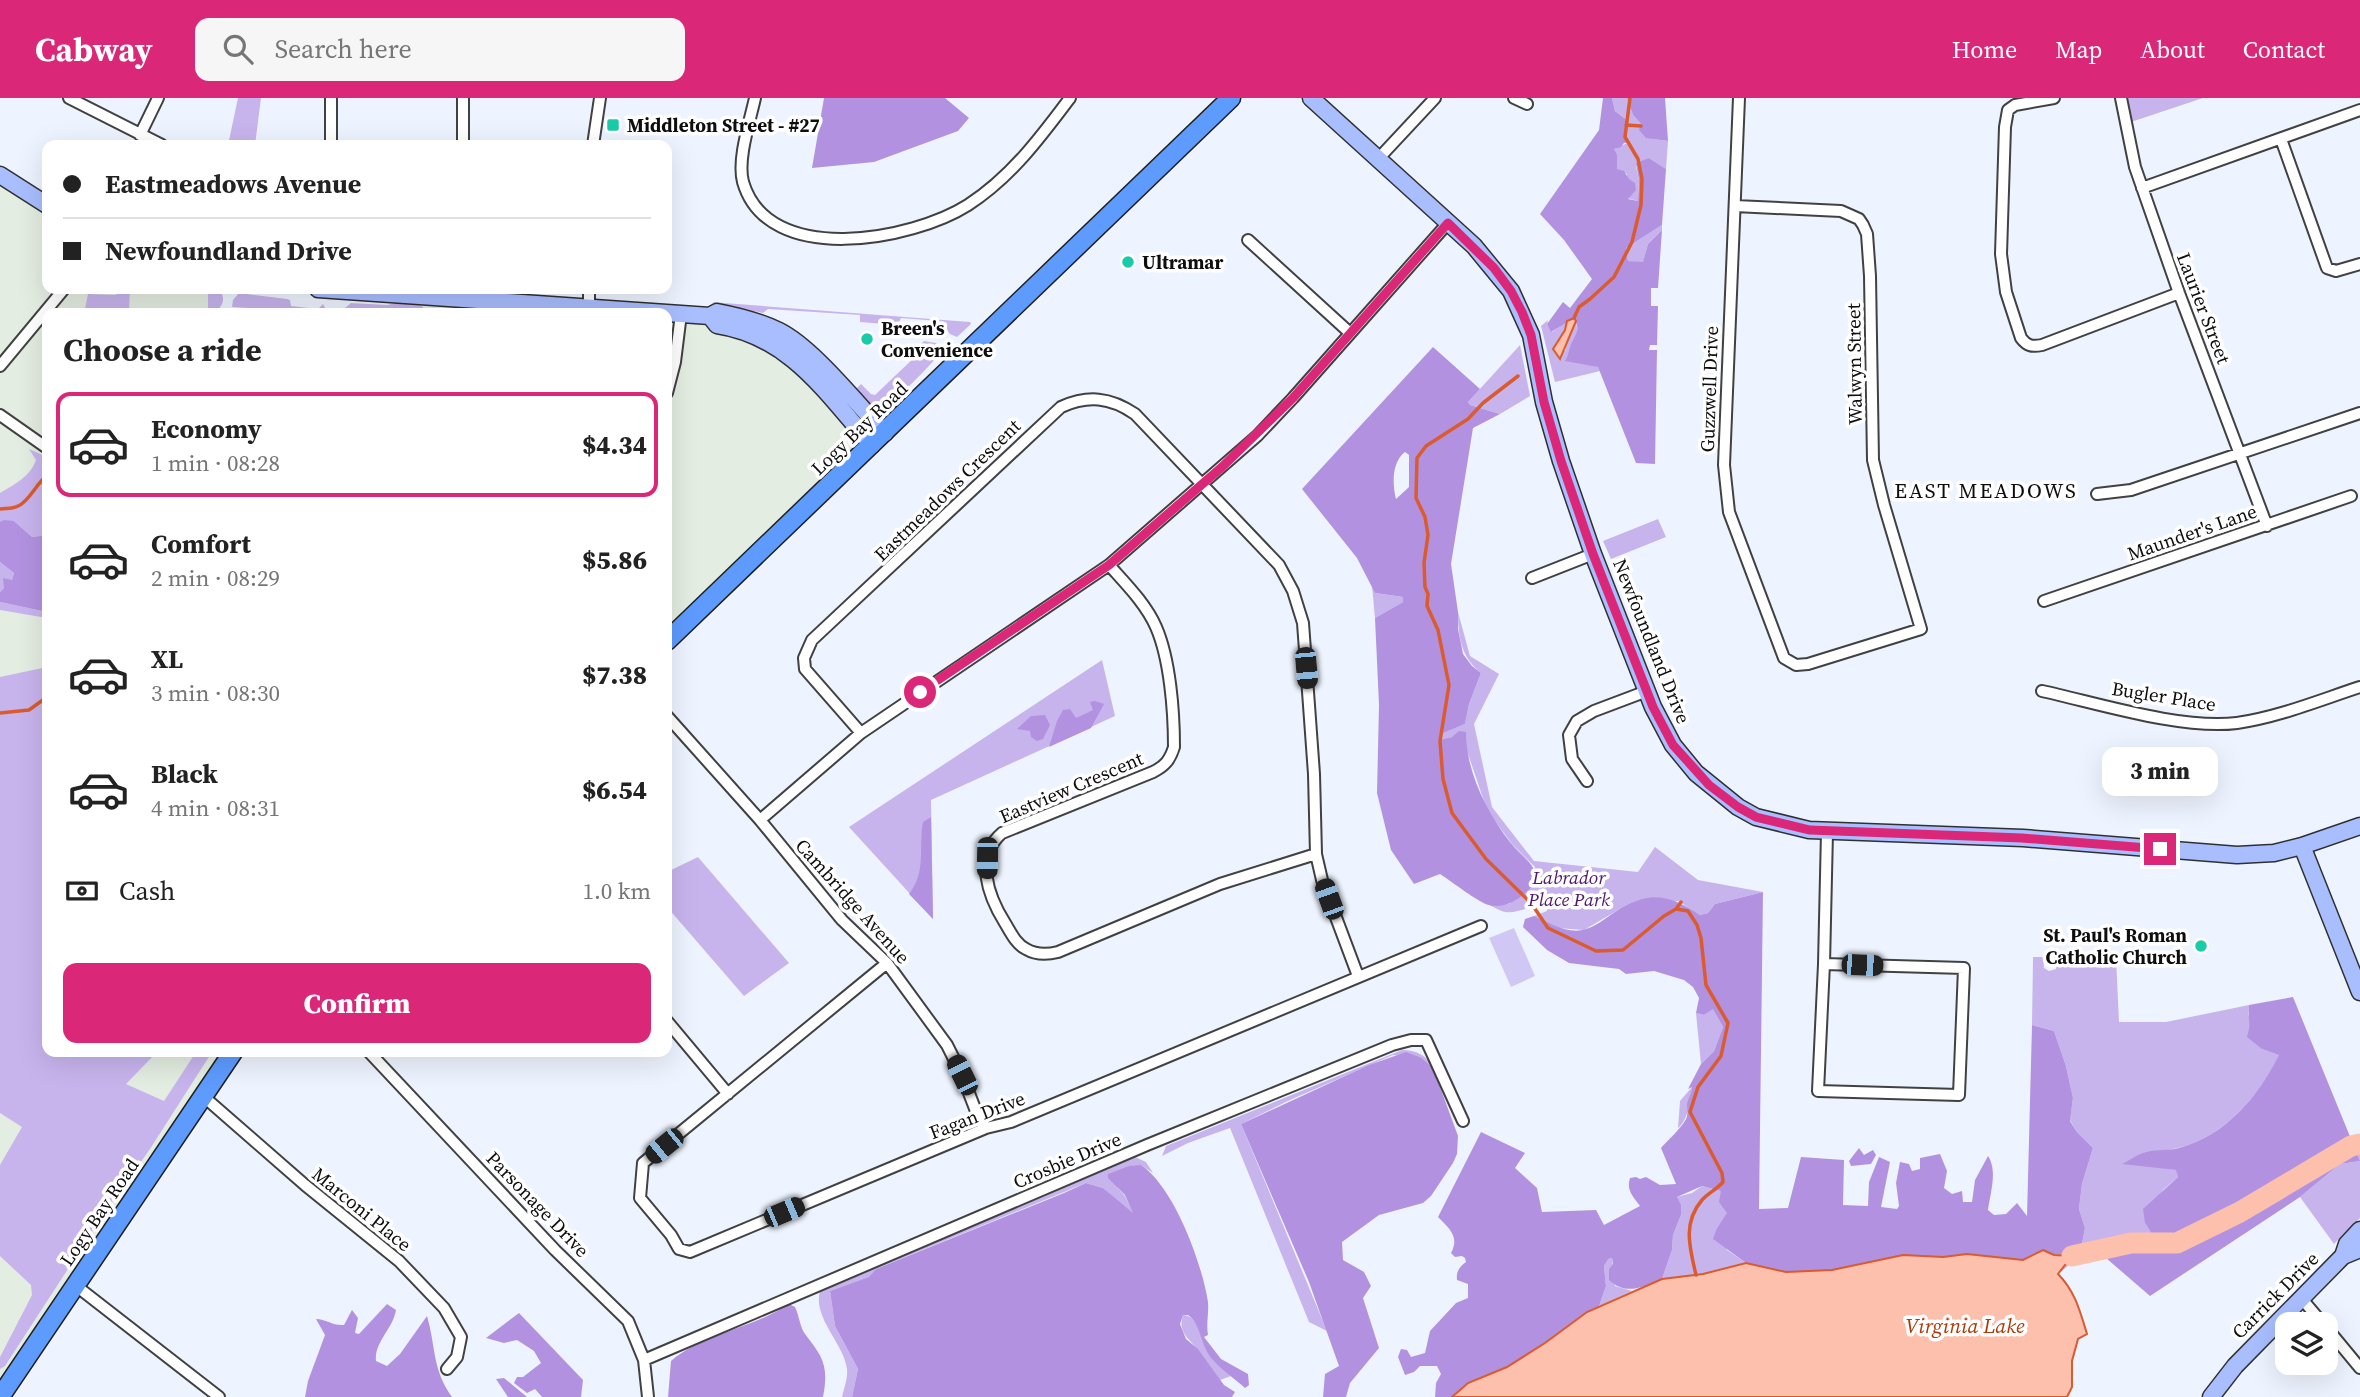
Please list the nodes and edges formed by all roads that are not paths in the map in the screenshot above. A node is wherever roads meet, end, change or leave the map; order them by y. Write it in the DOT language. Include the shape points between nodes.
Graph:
graph roads {
  1 [pos="69,98"];
  2 [pos="158,98"];
  3 [pos="331,98"];
  4 [pos="463,98"];
  5 [pos="600,98"];
  6 [pos="755,98"];
  7 [pos="1070,98"];
  8 [pos="1231,98"];
  9 [pos="1311,98"];
  10 [pos="1436,98"];
  11 [pos="1514,98"];
  12 [pos="1739,98"];
  13 [pos="2054,98"];
  14 [pos="2121,98"];
  15 [pos="1527,104"];
  16 [pos="2360,110"];
  17 [pos="140,135"];
  18 [pos="2281,139"];
  19 [pos="151,140"];
  20 [pos="331,140"];
  21 [pos="463,140"];
  22 [pos="594,140"];
  23 [pos="1379,158"];
  24 [pos="0,175"];
  25 [pos="2142,188"];
  26 [pos="42,202"];
  27 [pos="1735,206"];
  28 [pos="1448,223"];
  29 [pos="1248,240"];
  30 [pos="2360,264"];
  31 [pos="2179,293"];
  32 [pos="60,294"];
  33 [pos="389,294"];
  34 [pos="589,294"];
  35 [pos="48,308"];
  36 [pos="589,308"];
  37 [pos="672,313"];
  38 [pos="681,314"];
  39 [pos="42,315"];
  40 [pos="1350,332"];
  41 [pos="0,366"];
  42 [pos="672,374"];
  43 [pos="2360,413"];
  44 [pos="0,415"];
  45 [pos="878,439"];
  46 [pos="42,444"];
  47 [pos="2241,454"];
  48 [pos="1202,484"];
  49 [pos="2097,494"];
  50 [pos="2351,496"];
  51 [pos="2267,526"];
  52 [pos="1593,554"];
  53 [pos="1109,565"];
  54 [pos="1532,578"];
  55 [pos="2044,601"];
  56 [pos="672,636"];
  57 [pos="1796,665"];
  58 [pos="2360,687"];
  59 [pos="1647,691"];
  60 [pos="2042,691"];
  61 [pos="672,722"];
  62 [pos="861,733"];
  63 [pos="1587,781"];
  64 [pos="760,820"];
  65 [pos="2360,826"];
  66 [pos="1827,831"];
  67 [pos="2302,846"];
  68 [pos="1316,853"];
  69 [pos="1481,926"];
  70 [pos="887,963"];
  71 [pos="1824,964"];
  72 [pos="1357,976"];
  73 [pos="2360,992"];
  74 [pos="672,1027"];
  75 [pos="230,1057"];
  76 [pos="374,1057"];
  77 [pos="728,1094"];
  78 [pos="203,1096"];
  79 [pos="1463,1121"];
  80 [pos="986,1128"];
  81 [pos="2360,1230"];
  82 [pos="2360,1249"];
  83 [pos="2343,1256"];
  84 [pos="75,1285"];
  85 [pos="2302,1299"];
  86 [pos="2313,1312"];
  87 [pos="2338,1342"];
  88 [pos="644,1360"];
  89 [pos="2360,1368"];
  90 [pos="447,1369"];
  91 [pos="0,1397"];
  92 [pos="219,1397"];
  93 [pos="648,1397"];
  94 [pos="2211,1397"];
  1 -- 17 [label="street"];
  2 -- 17 [label="street"];
  3 -- 20 [label="street"];
  4 -- 21 [label="street"];
  5 -- 22 [label="street"];
  6 -- 7 [label="street" via="742,164 748,194 778,225 796,233 849,239 880,237 937,222 966,206 1014,169"];
  8 -- 45 [label="main road, Logy Bay Road"];
  9 -- 23 [label="street, Newfoundland Drive"];
  10 -- 23 [label="street"];
  11 -- 15 [label="street"];
  12 -- 27 [label="street, Guzzwell Drive"];
  13 -- 31 [label="street" via="2015,105 2008,110 2005,127 2003,273 2021,338 2033,347 2042,345"];
  14 -- 25 [label="street, Laurier Street"];
  16 -- 18 [label="street"];
  17 -- 19 [label="street"];
  18 -- 25 [label="street"];
  18 -- 30 [label="street" via="2327,268 2336,271"];
  23 -- 28 [label="street, Newfoundland Drive"];
  24 -- 26 [label="street"];
  25 -- 31 [label="street, Laurier Street"];
  27 -- 57 [label="street, Guzzwell Drive" via="1726,499 1778,645 1784,658"];
  27 -- 57 [label="street, Walwyn Street" via="1841,211 1858,219 1867,234 1873,460 1922,629"];
  28 -- 40 [label="street"];
  28 -- 52 [label="street, Newfoundland Drive" via="1494,268 1522,312 1561,461"];
  29 -- 40 [label="street"];
  31 -- 47 [label="street, Laurier Street"];
  32 -- 35 [label="street"];
  33 -- 36 [label="street"];
  34 -- 36 [label="street"];
  37 -- 38 [label="street"];
  38 -- 42 [label="street"];
  38 -- 45 [label="street" via="710,316 717,312 741,317 789,338 815,360"];
  39 -- 41 [label="street"];
  40 -- 48 [label="street" via="1293,398"];
  43 -- 47 [label="street"];
  44 -- 46 [label="street"];
  45 -- 56 [label="main road, Logy Bay Road"];
  47 -- 49 [label="street" via="2130,490"];
  47 -- 51 [label="street, Laurier Street"];
  48 -- 53 [label="street"];
  48 -- 62 [label="street, Eastmeadows Crescent" via="1121,404 1090,399 1060,407 811,640 804,658 806,669"];
  48 -- 68 [label="street" via="1279,565 1303,622"];
  50 -- 51 [label="street, Maunder's Lane"];
  51 -- 55 [label="street, Maunder's Lane"];
  52 -- 54 [label="street"];
  52 -- 59 [label="street, Newfoundland Drive"];
  53 -- 62 [label="street"];
  53 -- 68 [label="street, Eastview Crescent" via="1147,611 1162,642 1174,747 1170,758 1153,772 993,841 986,881 1013,937 1033,953 1058,952 1220,884"];
  58 -- 60 [label="street, Bugler Place" via="2269,717 2234,723 2177,719"];
  59 -- 63 [label="street" via="1577,721 1569,735 1570,747"];
  59 -- 66 [label="street, Newfoundland Drive" via="1673,745 1723,797 1756,817"];
  61 -- 64 [label="street, Cambridge Avenue"];
  62 -- 64 [label="street"];
  64 -- 70 [label="street, Cambridge Avenue" via="842,920"];
  65 -- 67 [label="street, Newfoundland Drive"];
  66 -- 67 [label="street, Newfoundland Drive" via="2022,838 2237,855"];
  66 -- 71 [label="street"];
  67 -- 73 [label="street"];
  68 -- 72 [label="street"];
  69 -- 72 [label="street, Fagan Drive"];
  70 -- 77 [label="street, Fagan Drive"];
  70 -- 80 [label="street, Cambridge Avenue" via="947,1045"];
  71 -- 71 [label="street" via="1964,968 1959,1095 1818,1091"];
  72 -- 80 [label="street, Fagan Drive" via="1011,1122"];
  74 -- 77 [label="street"];
  75 -- 78 [label="main road, Logy Bay Road"];
  76 -- 88 [label="street, Parsonage Drive" via="628,1321"];
  77 -- 80 [label="street, Fagan Drive" via="643,1163 640,1198 679,1249 690,1252"];
  78 -- 84 [label="main road, Logy Bay Road"];
  78 -- 90 [label="street, Marconi Place" via="399,1261 444,1308 461,1337 457,1357"];
  79 -- 88 [label="street, Crosbie Drive" via="1426,1040 1392,1045"];
  81 -- 83 [label="street, Carrick Drive"];
  82 -- 83 [label="street, Carrick Drive"];
  83 -- 85 [label="street, Carrick Drive"];
  84 -- 91 [label="main road, Logy Bay Road"];
  84 -- 92 [label="street"];
  85 -- 86 [label="street"];
  85 -- 94 [label="street, Carrick Drive" via="2235,1366"];
  87 -- 89 [label="street"];
  88 -- 93 [label="street, Parsonage Drive"];
}
